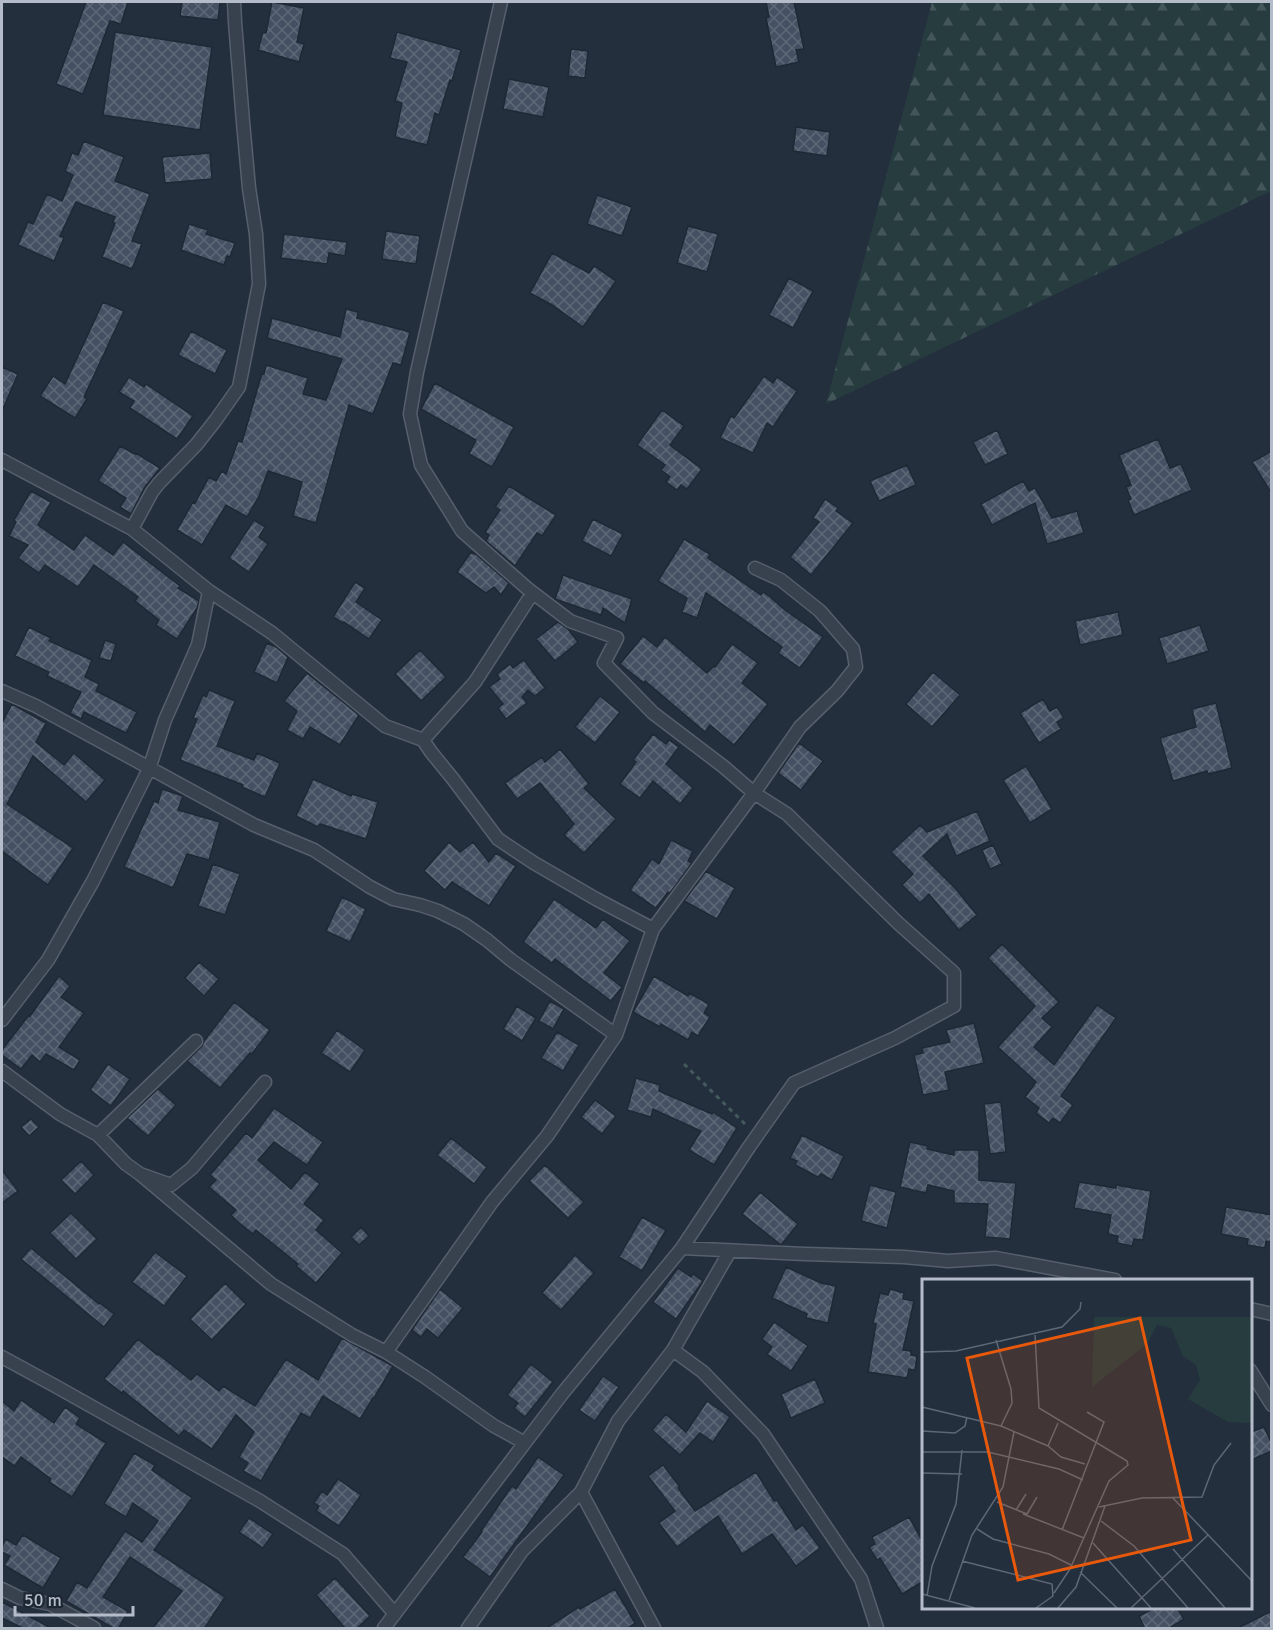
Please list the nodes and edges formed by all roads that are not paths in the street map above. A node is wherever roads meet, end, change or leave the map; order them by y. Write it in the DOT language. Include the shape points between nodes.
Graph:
graph roads {
  1 [pos="234,2"];
  2 [pos="501,2"];
  3 [pos="2,460"];
  4 [pos="132,529"];
  5 [pos="755,568"];
  6 [pos="209,591"];
  7 [pos="534,594"];
  8 [pos="2,691"];
  9 [pos="423,740"];
  10 [pos="149,769"];
  11 [pos="754,793"];
  12 [pos="653,929"];
  13 [pos="2,1020"];
  14 [pos="616,1035"];
  15 [pos="196,1041"];
  16 [pos="2,1071"];
  17 [pos="265,1082"];
  18 [pos="98,1135"];
  19 [pos="140,1174"];
  20 [pos="682,1248"];
  21 [pos="730,1251"];
  22 [pos="1105,1279"];
  23 [pos="1252,1309"];
  24 [pos="1272,1314"];
  25 [pos="673,1350"];
  26 [pos="386,1352"];
  27 [pos="2,1358"];
  28 [pos="1252,1372"];
  29 [pos="1272,1405"];
  30 [pos="525,1443"];
  31 [pos="581,1492"];
  32 [pos="2,1589"];
  33 [pos="395,1614"];
  34 [pos="94,1629"];
  35 [pos="384,1629"];
  36 [pos="468,1629"];
  37 [pos="654,1629"];
  38 [pos="877,1629"];
  1 -- 4 [label="street" via="259,284 239,387 202,437 159,483"];
  2 -- 7 [label="street" via="410,414 422,465 462,531"];
  3 -- 4 [label="street"];
  4 -- 6 [label="street"];
  5 -- 11 [label="street" via="781,580 820,611 853,649 856,667 800,727"];
  6 -- 9 [label="street" via="272,633 385,726"];
  6 -- 10 [label="street" via="198,645 165,720"];
  7 -- 9 [label="street" via="475,682"];
  7 -- 11 [label="street" via="570,621 617,638 604,663 653,713"];
  8 -- 10 [label="street"];
  9 -- 12 [label="street" via="498,839"];
  10 -- 13 [label="street" via="48,960"];
  10 -- 14 [label="street" via="254,825 314,850 393,899 438,911 464,924"];
  11 -- 12 [label="street"];
  11 -- 20 [label="street" via="787,814 954,973 954,1006 895,1038 794,1083"];
  12 -- 14 [label="street"];
  14 -- 26 [label="street"];
  15 -- 18 [label="street"];
  16 -- 18 [label="street" via="60,1114"];
  17 -- 19 [label="street" via="192,1168 171,1185"];
  18 -- 19 [label="street"];
  19 -- 26 [label="street" via="271,1284"];
  20 -- 21 [label="street"];
  20 -- 30 [label="street"];
  21 -- 22 [label="street" via="948,1261 996,1258"];
  21 -- 25 [label="street"];
  23 -- 24 [label="street"];
  25 -- 31 [label="street" via="618,1421"];
  25 -- 38 [label="street" via="703,1372 763,1434 861,1579"];
  26 -- 30 [label="street"];
  27 -- 33 [label="street" via="260,1501 334,1548"];
  28 -- 29 [label="street"];
  30 -- 33 [label="street"];
  31 -- 36 [label="street" via="522,1551"];
  31 -- 37 [label="street"];
  32 -- 34 [label="street" via="20,1598 50,1604"];
  33 -- 35 [label="street"];
}
